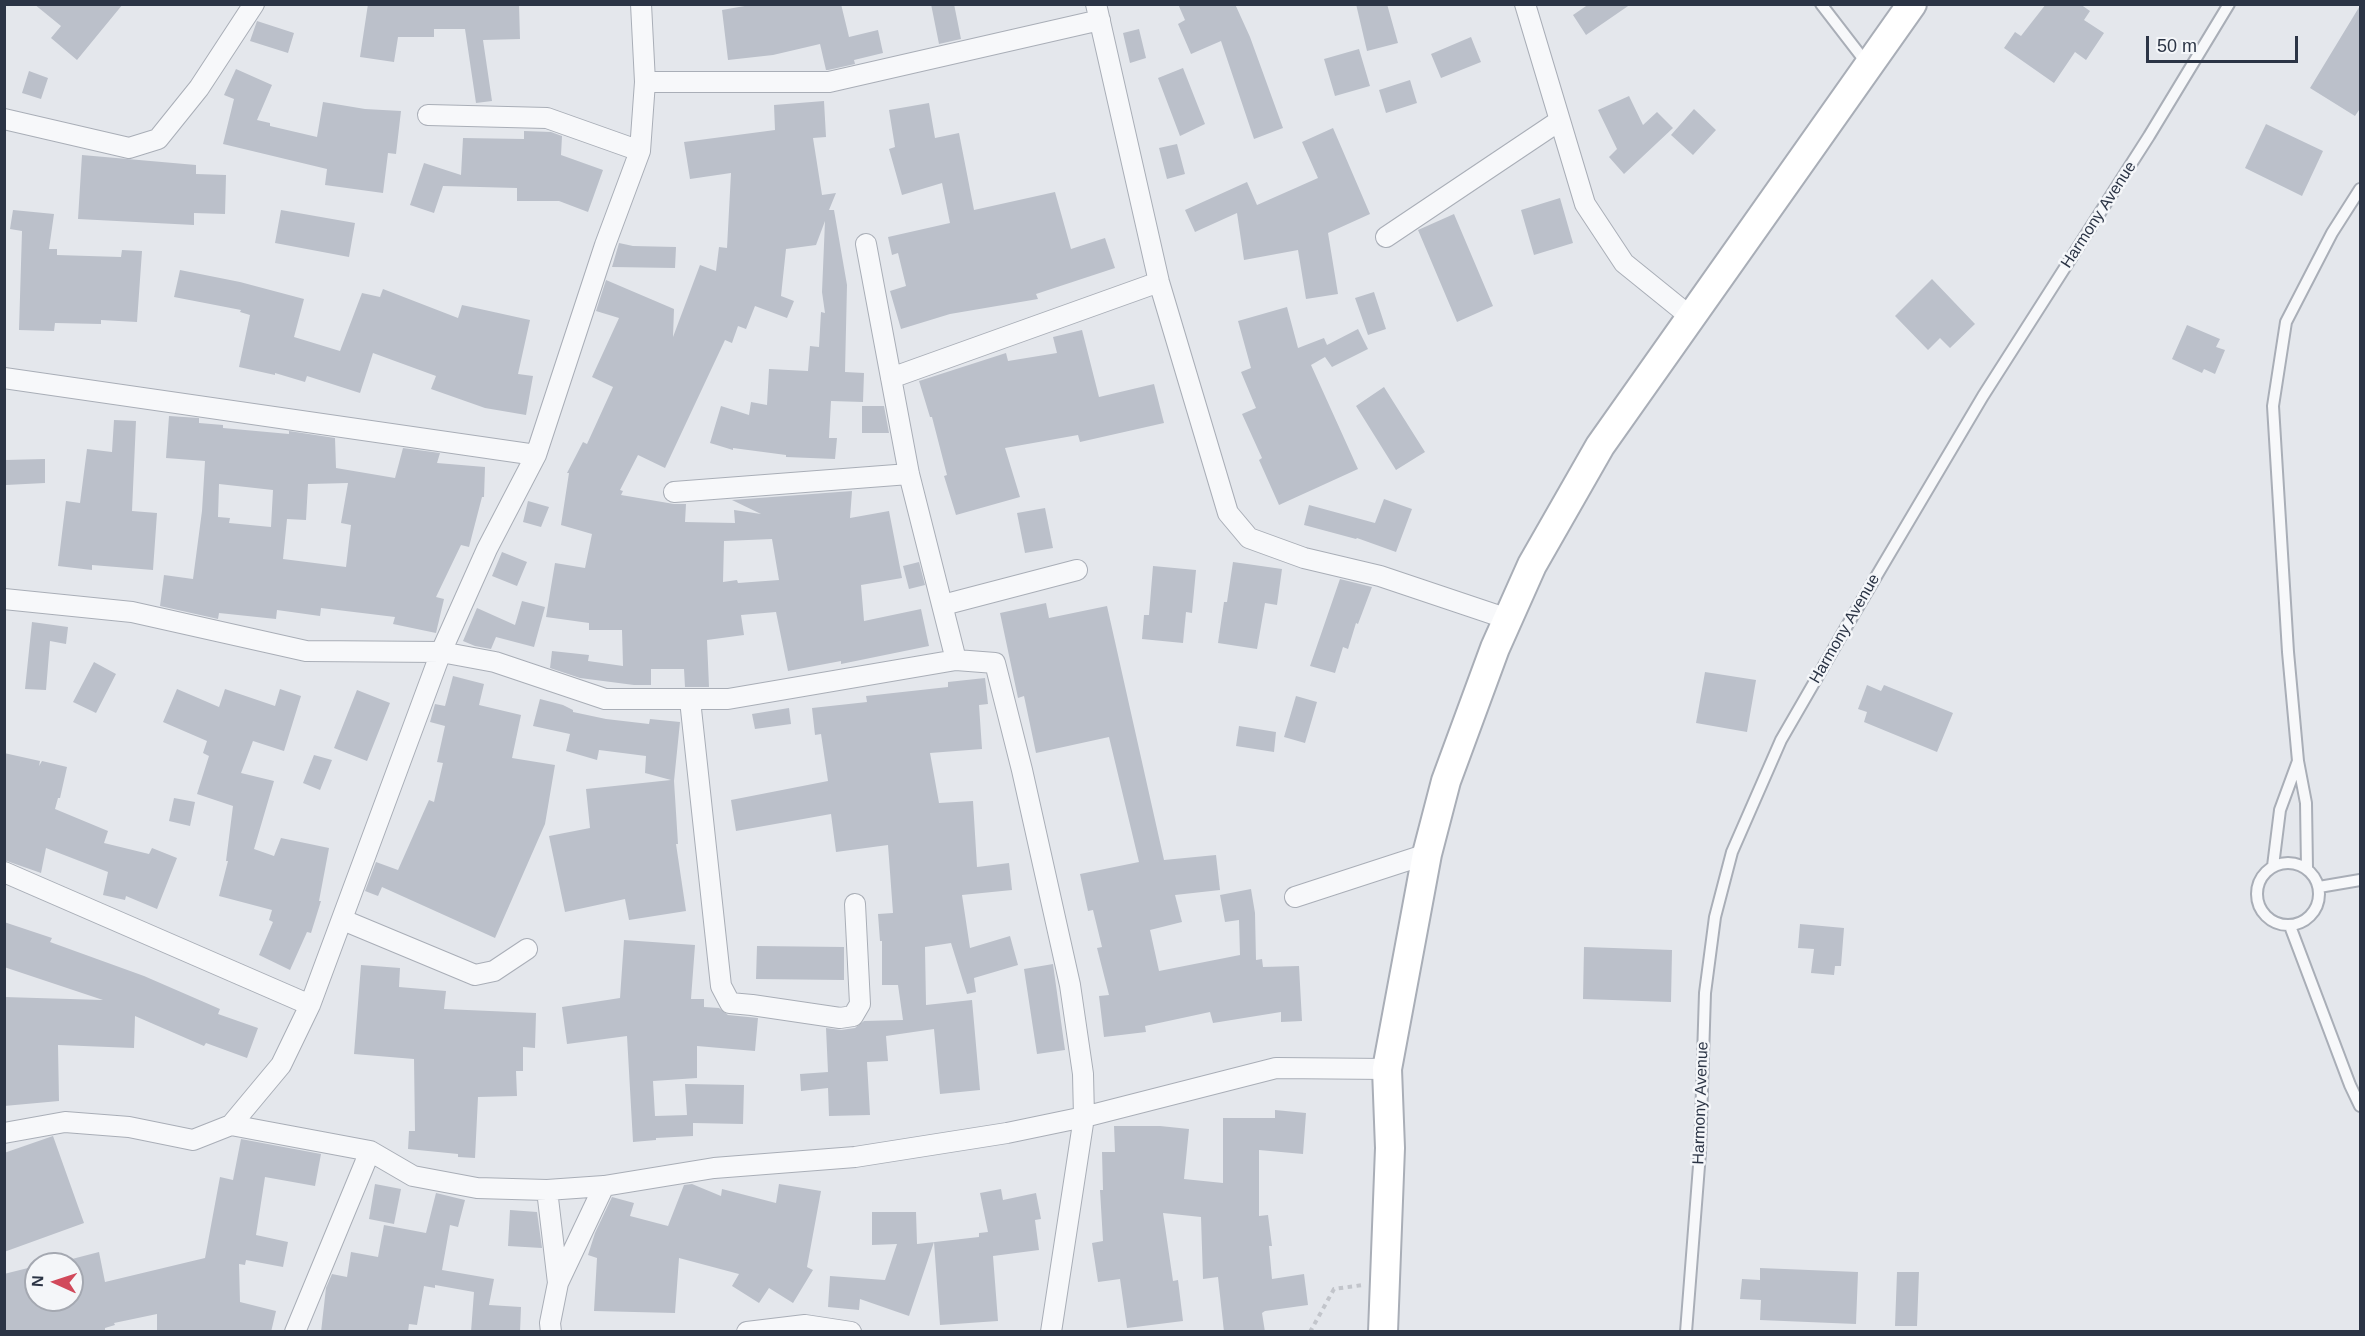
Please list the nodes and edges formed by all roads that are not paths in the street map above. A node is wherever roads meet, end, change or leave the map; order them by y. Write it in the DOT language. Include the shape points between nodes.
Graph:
graph roads {
  1 [pos="254,4"];
  2 [pos="641,4"];
  3 [pos="1525,4"];
  4 [pos="1821,4"];
  5 [pos="1912,4"];
  6 [pos="2229,4"];
  7 [pos="1098,12"];
  8 [pos="1868,66"];
  9 [pos="645,82"];
  10 [pos="428,115"];
  11 [pos="4,119"];
  12 [pos="1559,122"];
  13 [pos="640,151"];
  14 [pos="2361,189"];
  15 [pos="1386,237"];
  16 [pos="866,244"];
  17 [pos="1159,282"];
  18 [pos="1692,318"];
  19 [pos="4,378"];
  20 [pos="891,378"];
  21 [pos="536,455"];
  22 [pos="909,474"];
  23 [pos="674,492"];
  24 [pos="1077,570"];
  25 [pos="4,599"];
  26 [pos="943,605"];
  27 [pos="1508,619"];
  28 [pos="441,652"];
  29 [pos="956,660"];
  30 [pos="690,700"];
  31 [pos="2298,761"];
  32 [pos="1427,854"];
  33 [pos="2273,866"];
  34 [pos="2307,868"];
  35 [pos="4,873"];
  36 [pos="2361,880"];
  37 [pos="2319,887"];
  38 [pos="1295,897"];
  39 [pos="855,904"];
  40 [pos="342,920"];
  41 [pos="2290,926"];
  42 [pos="527,949"];
  43 [pos="310,1005"];
  44 [pos="1387,1069"];
  45 [pos="2361,1106"];
  46 [pos="1084,1117"];
  47 [pos="231,1125"];
  48 [pos="4,1133"];
  49 [pos="370,1152"];
  50 [pos="604,1186"];
  51 [pos="547,1191"];
  52 [pos="558,1283"];
  53 [pos="295,1332"];
  54 [pos="551,1332"];
  55 [pos="747,1332"];
  56 [pos="851,1332"];
  57 [pos="1051,1332"];
  58 [pos="1383,1332"];
  59 [pos="1686,1332"];
  1 -- 11 [label="street" via="200,88 158,139 129,148"];
  2 -- 9 [label="street"];
  3 -- 12 [label="street"];
  4 -- 8 [label="lane"];
  5 -- 8 [label="street"];
  6 -- 59 [label="lane, Harmony Avenue" via="1983,396 1848,624 1781,740 1732,852 1715,917 1705,993 1700,1153"];
  7 -- 9 [label="street" via="829,82"];
  7 -- 17 [label="street"];
  8 -- 18 [label="street"];
  9 -- 13 [label="street"];
  10 -- 13 [label="street" via="547,118"];
  12 -- 15 [label="street"];
  12 -- 18 [label="street" via="1585,204 1624,263"];
  13 -- 21 [label="street"];
  14 -- 31 [label="lane" via="2332,233 2286,322 2273,406"];
  16 -- 20 [label="street"];
  17 -- 20 [label="street"];
  17 -- 27 [label="street" via="1228,513 1250,538"];
  18 -- 27 [label="street" via="1600,446 1532,565"];
  19 -- 21 [label="street"];
  20 -- 22 [label="street"];
  21 -- 28 [label="street" via="487,549"];
  22 -- 23 [label="street"];
  22 -- 26 [label="street"];
  24 -- 26 [label="street"];
  25 -- 28 [label="street" via="132,612 306,651"];
  26 -- 29 [label="street"];
  27 -- 32 [label="street" via="1446,781"];
  28 -- 30 [label="street" via="495,662 605,699"];
  28 -- 40 [label="street"];
  29 -- 30 [label="street" via="728,699"];
  29 -- 46 [label="street" via="995,663 1070,985 1083,1074"];
  30 -- 39 [label="street" via="721,986 730,1004 840,1018 853,1016 860,1004"];
  31 -- 33 [label="lane" via="2280,810"];
  31 -- 34 [label="lane" via="2306,803"];
  32 -- 38 [label="street"];
  32 -- 44 [label="street"];
  33 -- 34 [label="lane" via="2284,862"];
  33 -- 41 [label="lane" via="2263,874 2256,897 2267,918"];
  34 -- 37 [label="lane"];
  35 -- 43 [label="street"];
  36 -- 37 [label="lane"];
  37 -- 41 [label="lane" via="2313,913 2302,923"];
  40 -- 42 [label="street" via="475,975 494,971"];
  40 -- 43 [label="street"];
  41 -- 45 [label="lane"];
  43 -- 47 [label="street" via="281,1065"];
  44 -- 46 [label="street" via="1276,1068"];
  44 -- 58 [label="street" via="1390,1148"];
  46 -- 50 [label="street" via="855,1156 714,1167"];
  46 -- 57 [label="street"];
  47 -- 48 [label="street" via="193,1140 129,1127 65,1122"];
  47 -- 49 [label="street"];
  49 -- 51 [label="street" via="412,1176 477,1188"];
  49 -- 53 [label="street"];
  50 -- 51 [label="street"];
  50 -- 52 [label="street"];
  51 -- 52 [label="street"];
  52 -- 54 [label="street"];
  55 -- 56 [label="street" via="806,1324"];
}
